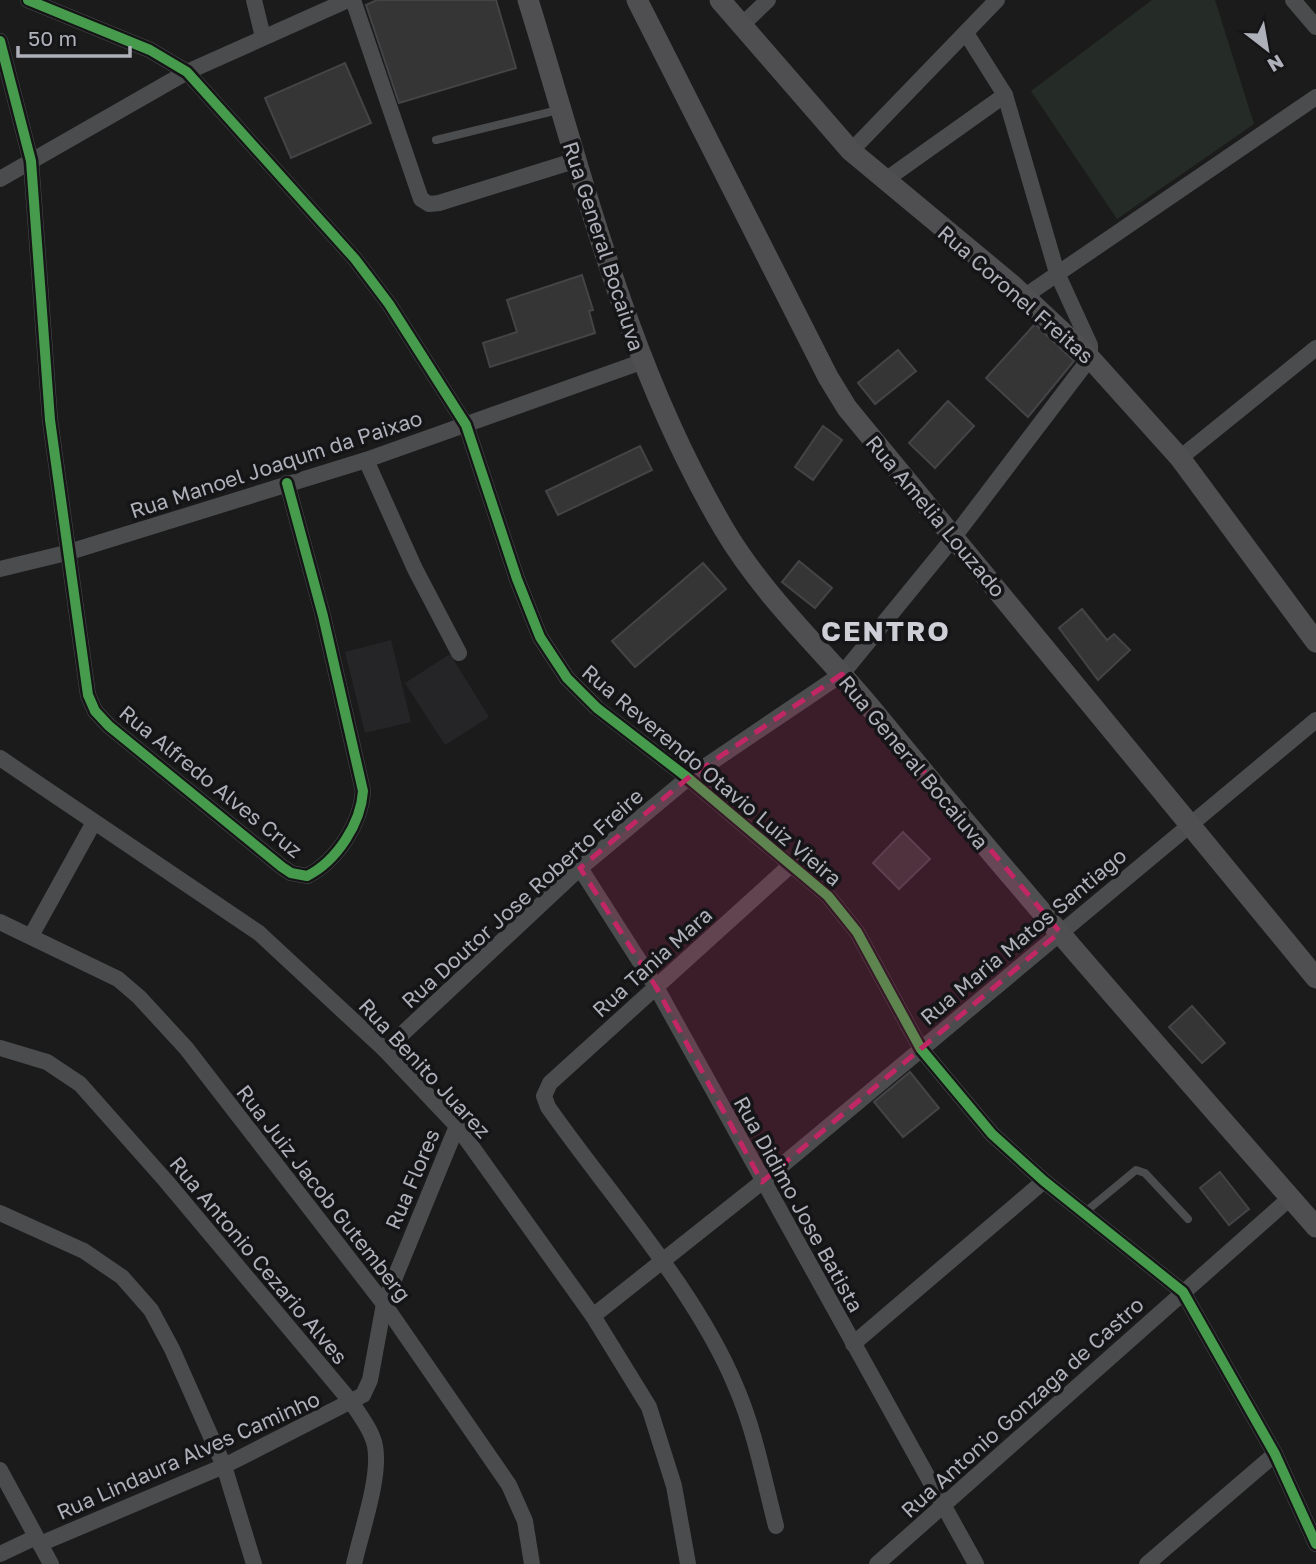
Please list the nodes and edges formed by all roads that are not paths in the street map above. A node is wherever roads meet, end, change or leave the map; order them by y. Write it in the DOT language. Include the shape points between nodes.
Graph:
graph roads {
  1 [pos="28,0"];
  2 [pos="254,0"];
  3 [pos="348,0"];
  4 [pos="353,0"];
  5 [pos="528,0"];
  6 [pos="637,0"];
  7 [pos="720,0"];
  8 [pos="768,0"];
  9 [pos="997,0"];
  10 [pos="1293,0"];
  11 [pos="742,25"];
  12 [pos="1316,27"];
  13 [pos="966,33"];
  14 [pos="263,37"];
  15 [pos="0,41"];
  16 [pos="187,72"];
  17 [pos="1005,95"];
  18 [pos="1316,97"];
  19 [pos="561,109"];
  20 [pos="436,140"];
  21 [pos="851,151"];
  22 [pos="577,160"];
  23 [pos="30,161"];
  24 [pos="0,179"];
  25 [pos="884,181"];
  26 [pos="1057,273"];
  27 [pos="1025,296"];
  28 [pos="1316,348"];
  29 [pos="1090,358"];
  30 [pos="641,362"];
  31 [pos="466,425"];
  32 [pos="1180,458"];
  33 [pos="366,460"];
  34 [pos="286,483"];
  35 [pos="954,537"];
  36 [pos="66,554"];
  37 [pos="0,569"];
  38 [pos="1316,642"];
  39 [pos="459,653"];
  40 [pos="842,674"];
  41 [pos="1316,720"];
  42 [pos="0,758"];
  43 [pos="688,778"];
  44 [pos="93,822"];
  45 [pos="1190,823"];
  46 [pos="793,863"];
  47 [pos="580,868"];
  48 [pos="0,922"];
  49 [pos="1060,932"];
  50 [pos="31,936"];
  51 [pos="1316,978"];
  52 [pos="656,987"];
  53 [pos="0,1048"];
  54 [pos="921,1049"];
  55 [pos="385,1050"];
  56 [pos="457,1126"];
  57 [pos="1044,1181"];
  58 [pos="762,1182"];
  59 [pos="1290,1198"];
  60 [pos="0,1213"];
  61 [pos="1084,1213"];
  62 [pos="1188,1219"];
  63 [pos="1316,1227"];
  64 [pos="662,1263"];
  65 [pos="1183,1292"];
  66 [pos="384,1304"];
  67 [pos="593,1316"];
  68 [pos="853,1344"];
  69 [pos="352,1403"];
  70 [pos="1275,1454"];
  71 [pos="223,1466"];
  72 [pos="0,1470"];
  73 [pos="943,1506"];
  74 [pos="776,1526"];
  75 [pos="38,1541"];
  76 [pos="1316,1544"];
  77 [pos="0,1554"];
  78 [pos="51,1564"];
  79 [pos="254,1564"];
  80 [pos="354,1564"];
  81 [pos="532,1564"];
  82 [pos="688,1564"];
  83 [pos="877,1564"];
  84 [pos="976,1564"];
  85 [pos="1147,1564"];
  1 -- 16 [label="street, Rua Reverendo Otavio Luiz Vieira" via="149,50"];
  2 -- 14 [label="street"];
  3 -- 14 [label="street"];
  4 -- 22 [label="street" via="421,200 429,205 439,203"];
  5 -- 19 [label="main road, Rua General Bocaiuva"];
  6 -- 35 [label="main road, Rua Amelia Louzado" via="828,377 869,436"];
  7 -- 11 [label="main road, Rua Coronel Freitas"];
  8 -- 11 [label="street"];
  9 -- 13 [label="street"];
  10 -- 12 [label="street"];
  11 -- 21 [label="main road, Rua Coronel Freitas"];
  13 -- 17 [label="street"];
  13 -- 21 [label="street"];
  14 -- 16 [label="street"];
  15 -- 23 [label="street, Rua Alfredo Alves Cruz"];
  16 -- 23 [label="street"];
  16 -- 31 [label="street, Rua Reverendo Otavio Luiz Vieira" via="355,259"];
  17 -- 25 [label="street"];
  17 -- 26 [label="street"];
  18 -- 26 [label="street"];
  19 -- 20 [label="lane"];
  19 -- 22 [label="main road, Rua General Bocaiuva"];
  21 -- 25 [label="main road, Rua Coronel Freitas"];
  22 -- 30 [label="main road, Rua General Bocaiuva"];
  23 -- 24 [label="street"];
  23 -- 36 [label="street, Rua Alfredo Alves Cruz" via="50,420"];
  25 -- 27 [label="main road, Rua Coronel Freitas"];
  26 -- 27 [label="street"];
  26 -- 29 [label="street" via="1090,345"];
  27 -- 29 [label="main road, Rua Coronel Freitas"];
  28 -- 32 [label="street"];
  29 -- 32 [label="main road, Rua Coronel Freitas"];
  29 -- 35 [label="street, Rua Doutor Jose Roberto Freire"];
  30 -- 31 [label="street, Rua Manoel Joaqum da Paixao"];
  30 -- 40 [label="main road, Rua General Bocaiuva" via="724,530 765,587"];
  31 -- 33 [label="street, Rua Manoel Joaqum da Paixao"];
  31 -- 43 [label="street, Rua Reverendo Otavio Luiz Vieira" via="540,637 567,678 597,708"];
  32 -- 38 [label="main road, Rua Coronel Freitas"];
  33 -- 34 [label="street, Rua Manoel Joaqum da Paixao"];
  33 -- 39 [label="street"];
  34 -- 36 [label="street, Rua Manoel Joaqum da Paixao"];
  34 -- 36 [label="street, Rua Alfredo Alves Cruz" via="323,616 363,791 362,810 354,825 327,862 307,876 282,867 95,711 88,695"];
  35 -- 40 [label="street, Rua Doutor Jose Roberto Freire"];
  35 -- 45 [label="main road, Rua Amelia Louzado"];
  36 -- 37 [label="street, Rua Manoel Joaqum da Paixao"];
  40 -- 43 [label="street, Rua Doutor Jose Roberto Freire"];
  40 -- 49 [label="main road, Rua General Bocaiuva"];
  41 -- 45 [label="street, Rua Maria Matos Santiago"];
  42 -- 44 [label="street, Rua Benito Juarez"];
  43 -- 46 [label="street, Rua Reverendo Otavio Luiz Vieira"];
  43 -- 47 [label="street, Rua Doutor Jose Roberto Freire"];
  44 -- 50 [label="street"];
  44 -- 55 [label="street, Rua Benito Juarez" via="259,933"];
  45 -- 49 [label="street, Rua Maria Matos Santiago"];
  45 -- 51 [label="main road, Rua Amelia Louzado"];
  46 -- 52 [label="street, Rua Tania Mara"];
  46 -- 54 [label="street, Rua Reverendo Otavio Luiz Vieira" via="828,895 857,932"];
  47 -- 52 [label="street, Rua Didimo Jose Batista"];
  47 -- 55 [label="street, Rua Doutor Jose Roberto Freire"];
  48 -- 50 [label="street, Rua Juiz Jacob Gutemberg"];
  49 -- 54 [label="street, Rua Maria Matos Santiago"];
  49 -- 59 [label="main road, Rua General Bocaiuva"];
  50 -- 66 [label="street, Rua Juiz Jacob Gutemberg" via="118,979 139,997 186,1048"];
  52 -- 58 [label="street, Rua Didimo Jose Batista"];
  52 -- 64 [label="street, Rua Tania Mara" via="550,1083 544,1096"];
  53 -- 69 [label="street, Rua Antonio Cezario Alves" via="47,1062 79,1084"];
  54 -- 57 [label="street, Rua Reverendo Otavio Luiz Vieira" via="992,1134"];
  54 -- 58 [label="street, Rua Maria Matos Santiago"];
  55 -- 56 [label="street, Rua Benito Juarez"];
  56 -- 66 [label="street, Rua Flores"];
  56 -- 67 [label="street, Rua Benito Juarez"];
  57 -- 61 [label="street, Rua Reverendo Otavio Luiz Vieira"];
  57 -- 68 [label="street"];
  58 -- 64 [label="street, Rua Maria Matos Santiago"];
  58 -- 68 [label="street, Rua Didimo Jose Batista"];
  59 -- 63 [label="main road, Rua General Bocaiuva"];
  59 -- 65 [label="street, Rua Antonio Gonzaga de Castro"];
  60 -- 71 [label="street" via="84,1251 122,1277 151,1310 172,1349"];
  61 -- 62 [label="lane" via="1136,1171 1145,1173"];
  61 -- 65 [label="street, Rua Reverendo Otavio Luiz Vieira"];
  64 -- 67 [label="street, Rua Maria Matos Santiago"];
  64 -- 74 [label="street" via="702,1320 737,1388"];
  65 -- 70 [label="street, Rua Reverendo Otavio Luiz Vieira"];
  65 -- 73 [label="street, Rua Antonio Gonzaga de Castro"];
  66 -- 69 [label="street, Rua Flores" via="370,1380 363,1395"];
  66 -- 81 [label="street, Rua Juiz Jacob Gutemberg" via="509,1485 525,1521"];
  67 -- 82 [label="street, Rua Benito Juarez" via="649,1406 674,1486"];
  68 -- 73 [label="street, Rua Didimo Jose Batista"];
  69 -- 71 [label="street, Rua Lindaura Alves Caminho"];
  69 -- 80 [label="street, Rua Antonio Cezario Alves" via="369,1430 376,1465"];
  70 -- 76 [label="street, Rua Reverendo Otavio Luiz Vieira"];
  70 -- 85 [label="street"];
  71 -- 75 [label="street, Rua Lindaura Alves Caminho"];
  71 -- 79 [label="street"];
  72 -- 75 [label="street"];
  73 -- 83 [label="street, Rua Antonio Gonzaga de Castro"];
  73 -- 84 [label="street, Rua Didimo Jose Batista"];
  75 -- 77 [label="street, Rua Lindaura Alves Caminho"];
  75 -- 78 [label="street"];
}
